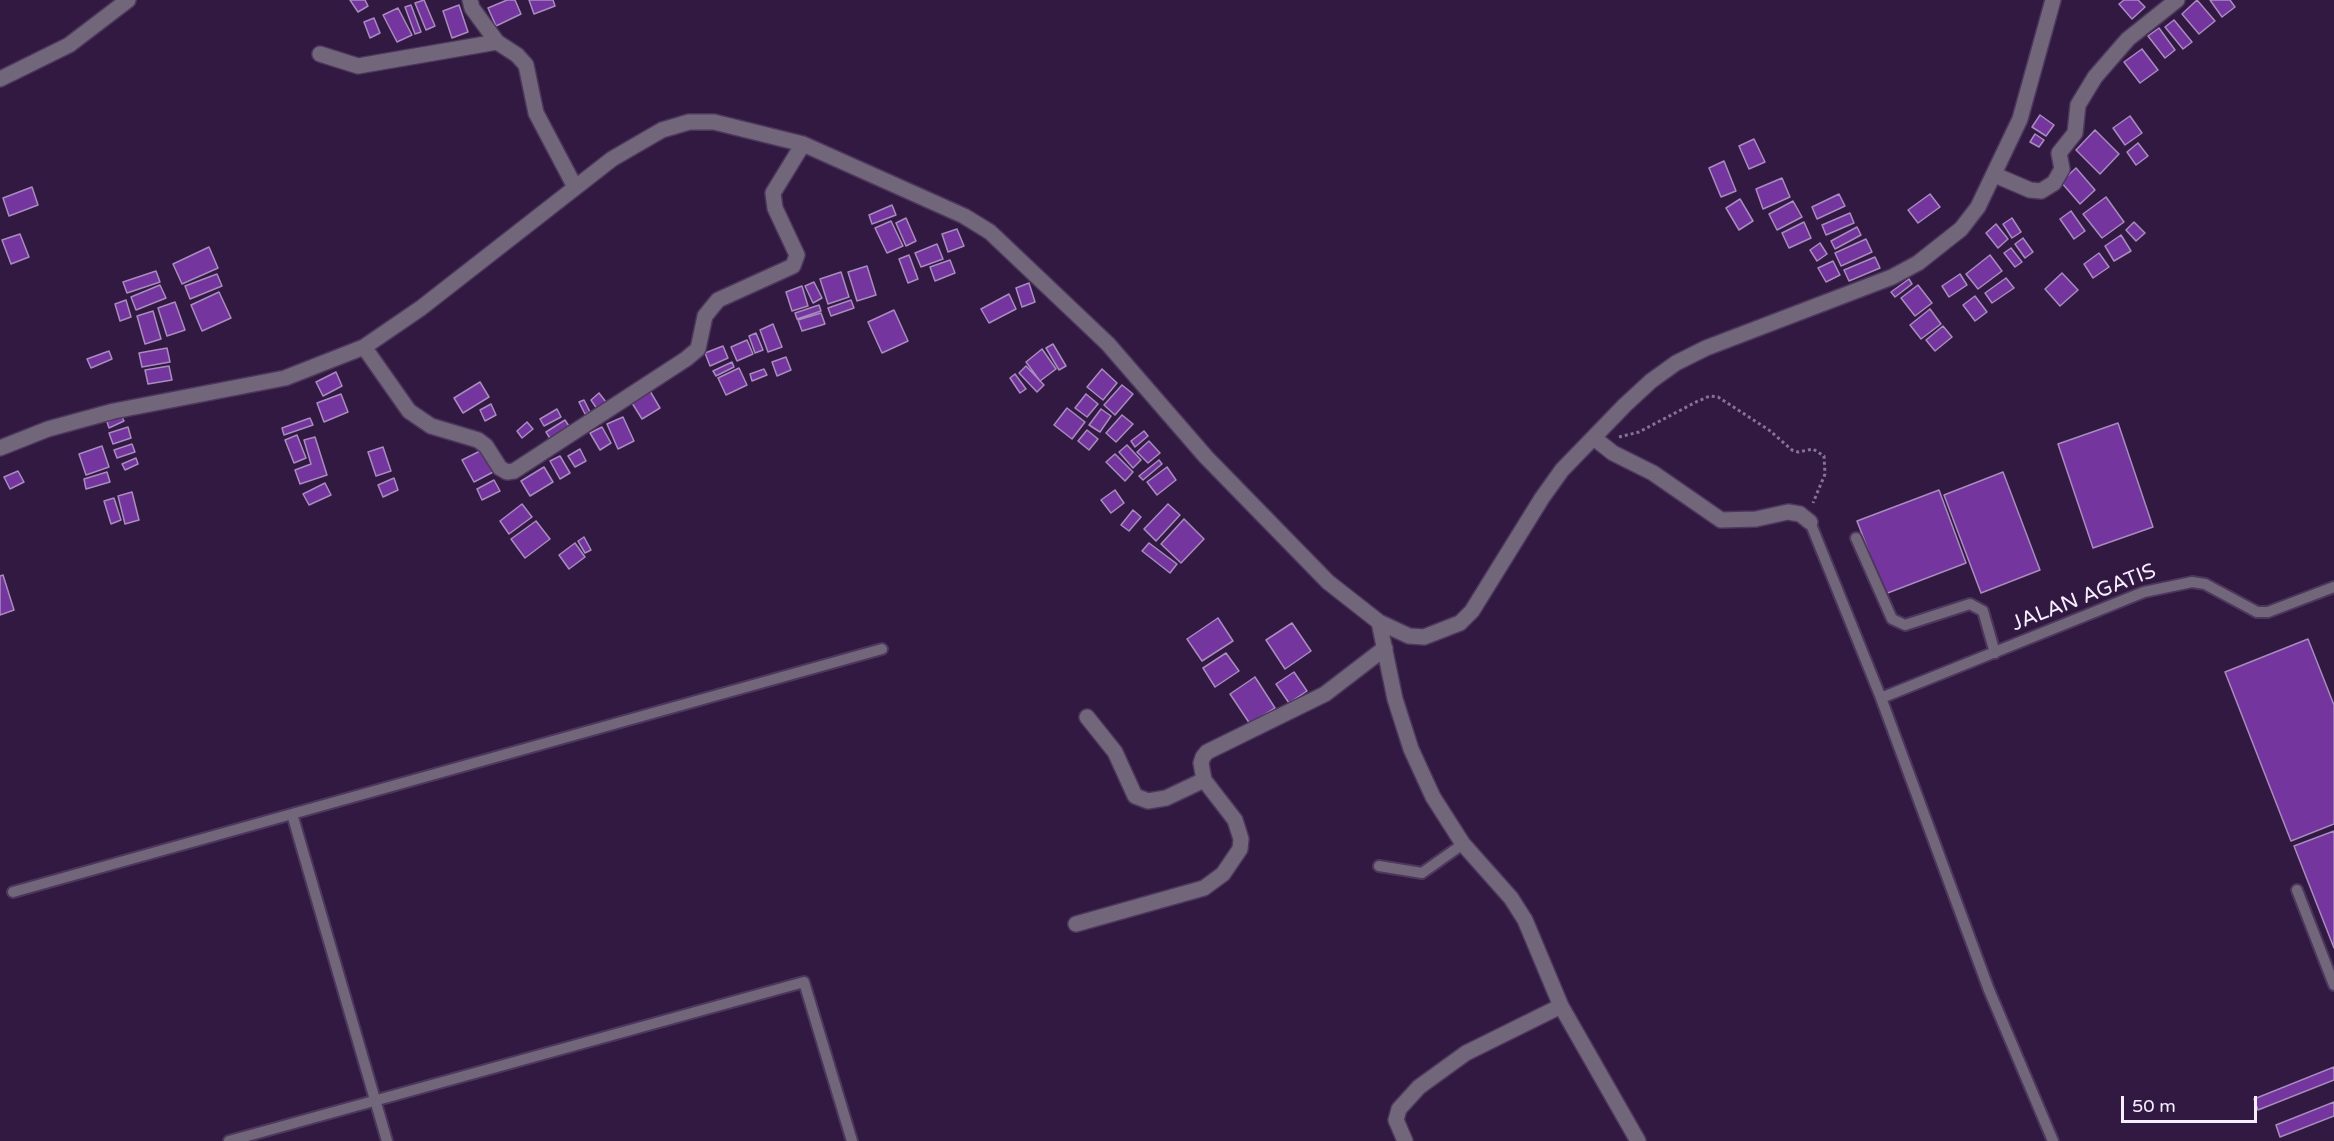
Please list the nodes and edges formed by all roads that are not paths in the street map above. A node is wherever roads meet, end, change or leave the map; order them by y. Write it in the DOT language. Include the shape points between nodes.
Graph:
graph roads {
  1 [pos="128,0"];
  2 [pos="470,0"];
  3 [pos="2053,0"];
  4 [pos="2177,0"];
  5 [pos="497,42"];
  6 [pos="320,54"];
  7 [pos="0,79"];
  8 [pos="803,144"];
  9 [pos="1995,175"];
  10 [pos="575,187"];
  11 [pos="364,347"];
  12 [pos="1597,435"];
  13 [pos="0,448"];
  14 [pos="1810,522"];
  15 [pos="1856,538"];
  16 [pos="2334,587"];
  17 [pos="1379,622"];
  18 [pos="1385,648"];
  19 [pos="882,649"];
  20 [pos="1995,653"];
  21 [pos="1881,698"];
  22 [pos="1087,717"];
  23 [pos="1203,780"];
  24 [pos="292,814"];
  25 [pos="1464,844"];
  26 [pos="1379,866"];
  27 [pos="2297,890"];
  28 [pos="13,892"];
  29 [pos="1076,924"];
  30 [pos="2334,985"];
  31 [pos="1562,1006"];
  32 [pos="375,1100"];
  33 [pos="228,1141"];
  34 [pos="387,1141"];
  35 [pos="852,1141"];
  36 [pos="1405,1141"];
  37 [pos="1638,1141"];
  38 [pos="2053,1141"];
  1 -- 7 [label="street" via="69,45"];
  2 -- 5 [label="street"];
  3 -- 9 [label="street" via="2020,119"];
  4 -- 9 [label="street" via="2128,39 2090,84 2078,105 2075,133 2059,153 2062,169 2054,183 2041,191 2030,190"];
  5 -- 6 [label="street" via="358,66"];
  5 -- 10 [label="street" via="526,65 536,113"];
  8 -- 10 [label="street" via="714,122 689,122 663,130 612,159"];
  8 -- 11 [label="street" via="773,194 775,208 797,255 793,266 718,300 705,316 698,349 514,471 500,468 478,440 431,426 409,411"];
  8 -- 17 [label="street" via="964,216 990,232 1108,344 1206,458 1278,533 1352,604"];
  9 -- 12 [label="street" via="1961,229 1918,263 1892,277 1686,358 1651,381"];
  10 -- 11 [label="street" via="421,308"];
  11 -- 13 [label="street" via="285,378 114,411 48,429"];
  12 -- 14 [label="street" via="1613,453 1653,473 1721,520 1756,519 1788,512 1800,514"];
  12 -- 17 [label="street" via="1562,470 1485,592 1460,622 1424,638 1409,636"];
  14 -- 21 [label="lane"];
  15 -- 20 [label="lane" via="1892,619 1905,625 1970,604 1983,611"];
  16 -- 20 [label="lane, JALAN AGATIS" via="2268,612 2257,612 2213,588 2192,582 2144,592"];
  17 -- 18 [label="street"];
  18 -- 23 [label="street" via="1325,694 1207,752 1201,763"];
  18 -- 25 [label="street" via="1395,699 1411,749 1433,797"];
  19 -- 24 [label="lane"];
  20 -- 21 [label="lane, JALAN AGATIS"];
  21 -- 38 [label="lane" via="1989,990"];
  22 -- 23 [label="street" via="1115,752 1135,796 1148,801 1166,798"];
  23 -- 29 [label="street" via="1235,820 1241,838 1240,849 1223,874 1204,888"];
  24 -- 28 [label="lane"];
  24 -- 32 [label="lane"];
  25 -- 26 [label="lane" via="1422,873"];
  25 -- 31 [label="street" via="1525,920"];
  27 -- 30 [label="lane"];
  31 -- 36 [label="street" via="1466,1053 1419,1087 1398,1109 1396,1120"];
  31 -- 37 [label="street"];
  32 -- 33 [label="lane"];
  32 -- 34 [label="lane"];
  32 -- 35 [label="lane" via="804,982"];
}
